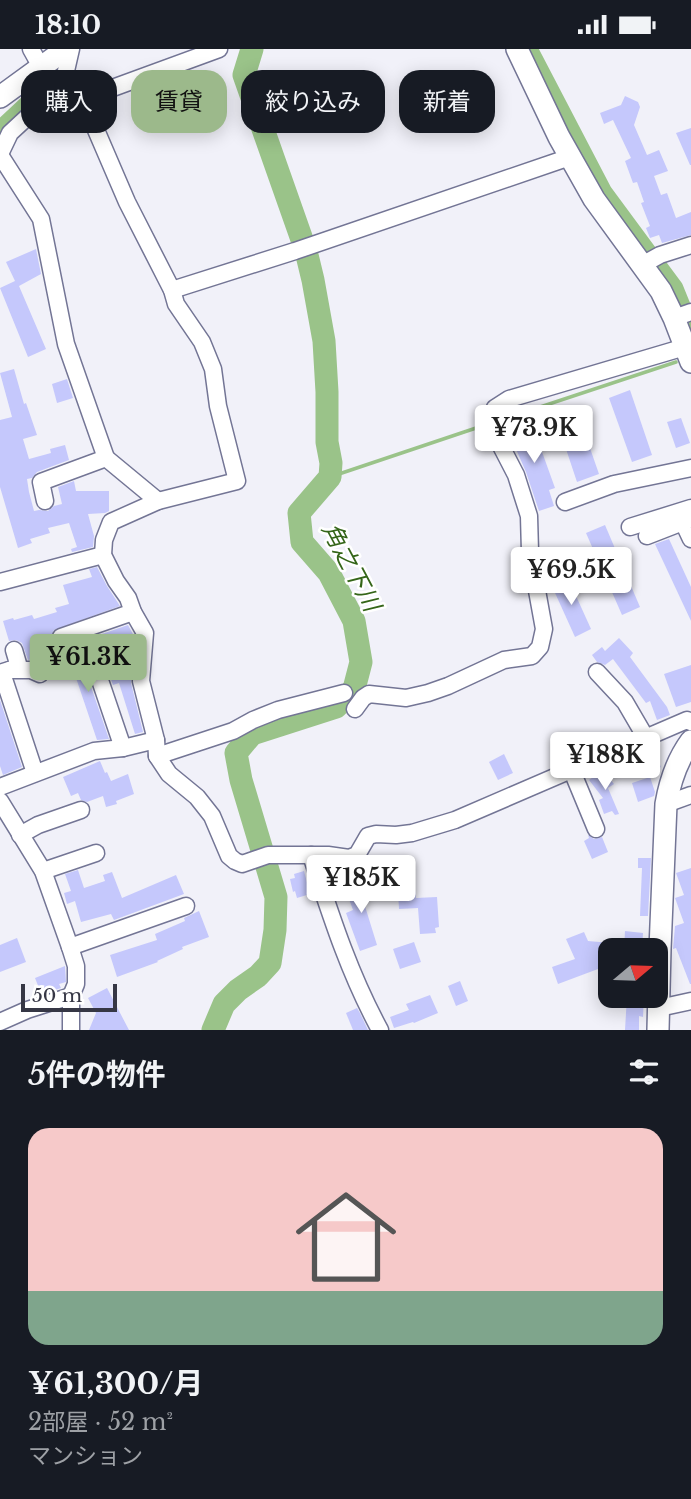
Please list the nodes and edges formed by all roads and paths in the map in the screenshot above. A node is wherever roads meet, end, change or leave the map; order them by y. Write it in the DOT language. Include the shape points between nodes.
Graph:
graph roads {
  1 [pos="68,49"];
  2 [pos="219,49"];
  3 [pos="517,49"];
  4 [pos="38,56"];
  5 [pos="65,70"];
  6 [pos="117,86"];
  7 [pos="0,97"];
  8 [pos="21,122"];
  9 [pos="97,133"];
  10 [pos="0,155"];
  11 [pos="570,157"];
  12 [pos="691,245"];
  13 [pos="650,261"];
  14 [pos="172,290"];
  15 [pos="682,315"];
  16 [pos="688,354"];
  17 [pos="106,458"];
  18 [pos="691,468"];
  19 [pos="45,501"];
  20 [pos="158,501"];
  21 [pos="565,502"];
  22 [pos="688,516"];
  23 [pos="630,527"];
  24 [pos="647,536"];
  25 [pos="691,539"];
  26 [pos="103,555"];
  27 [pos="0,582"];
  28 [pos="133,612"];
  29 [pos="83,630"];
  30 [pos="61,637"];
  31 [pos="14,650"];
  32 [pos="4,672"];
  33 [pos="597,672"];
  34 [pos="40,674"];
  35 [pos="344,693"];
  36 [pos="355,709"];
  37 [pos="691,722"];
  38 [pos="646,738"];
  39 [pos="691,741"];
  40 [pos="123,748"];
  41 [pos="156,748"];
  42 [pos="572,771"];
  43 [pos="35,773"];
  44 [pos="0,787"];
  45 [pos="691,795"];
  46 [pos="0,801"];
  47 [pos="666,804"];
  48 [pos="81,810"];
  49 [pos="596,828"];
  50 [pos="20,835"];
  51 [pos="96,853"];
  52 [pos="311,855"];
  53 [pos="43,871"];
  54 [pos="186,906"];
  55 [pos="661,938"];
  56 [pos="70,947"];
  57 [pos="71,996"];
  58 [pos="691,1001"];
  59 [pos="668,1006"];
  60 [pos="659,1008"];
  61 [pos="0,1022"];
  62 [pos="71,1030"];
  63 [pos="380,1030"];
  64 [pos="658,1030"];
  1 -- 4 [label="street"];
  1 -- 5 [label="street"];
  2 -- 6 [label="street"];
  3 -- 11 [label="street"];
  4 -- 7 [label="street"];
  8 -- 10 [label="street" via="10,133"];
  9 -- 14 [label="street"];
  10 -- 17 [label="street" via="41,219 66,344"];
  11 -- 13 [label="street" via="594,199"];
  11 -- 14 [label="street"];
  12 -- 13 [label="street"];
  13 -- 15 [label="street" via="661,291"];
  14 -- 20 [label="street" via="213,369 237,481"];
  15 -- 16 [label="street"];
  16 -- 36 [label="street" via="509,399 495,408 500,446 516,475 529,516 530,552 544,629 540,647 531,656 505,660 428,693 406,698 369,694"];
  17 -- 19 [label="street" via="41,482"];
  17 -- 20 [label="street"];
  18 -- 21 [label="street" via="614,484"];
  20 -- 26 [label="street" via="111,522"];
  22 -- 23 [label="street"];
  22 -- 24 [label="street"];
  22 -- 25 [label="street"];
  26 -- 27 [label="street"];
  26 -- 28 [label="street"];
  28 -- 29 [label="street"];
  28 -- 41 [label="street" via="145,633 141,681"];
  29 -- 30 [label="street"];
  29 -- 40 [label="street"];
  31 -- 32 [label="street" via="19,667"];
  32 -- 34 [label="street"];
  32 -- 43 [label="street"];
  33 -- 38 [label="street" via="625,702"];
  35 -- 41 [label="street" via="278,710 233,731"];
  37 -- 38 [label="street"];
  38 -- 42 [label="street"];
  39 -- 47 [label="street" via="677,763"];
  40 -- 41 [label="street"];
  40 -- 43 [label="street" via="94,751"];
  41 -- 52 [label="street" via="169,774 212,816 235,861 242,864 262,857"];
  42 -- 49 [label="street"];
  42 -- 52 [label="street" via="455,820 412,833 368,836 357,855 349,858"];
  43 -- 44 [label="street"];
  45 -- 47 [label="street"];
  46 -- 50 [label="street"];
  47 -- 55 [label="street"];
  48 -- 50 [label="street"];
  50 -- 53 [label="street"];
  51 -- 53 [label="street"];
  52 -- 63 [label="street" via="346,960"];
  53 -- 56 [label="street"];
  54 -- 56 [label="street"];
  56 -- 57 [label="street" via="76,966"];
  57 -- 61 [label="street"];
  57 -- 62 [label="street"];
  58 -- 59 [label="street"];
  60 -- 64 [label="street"];
}
